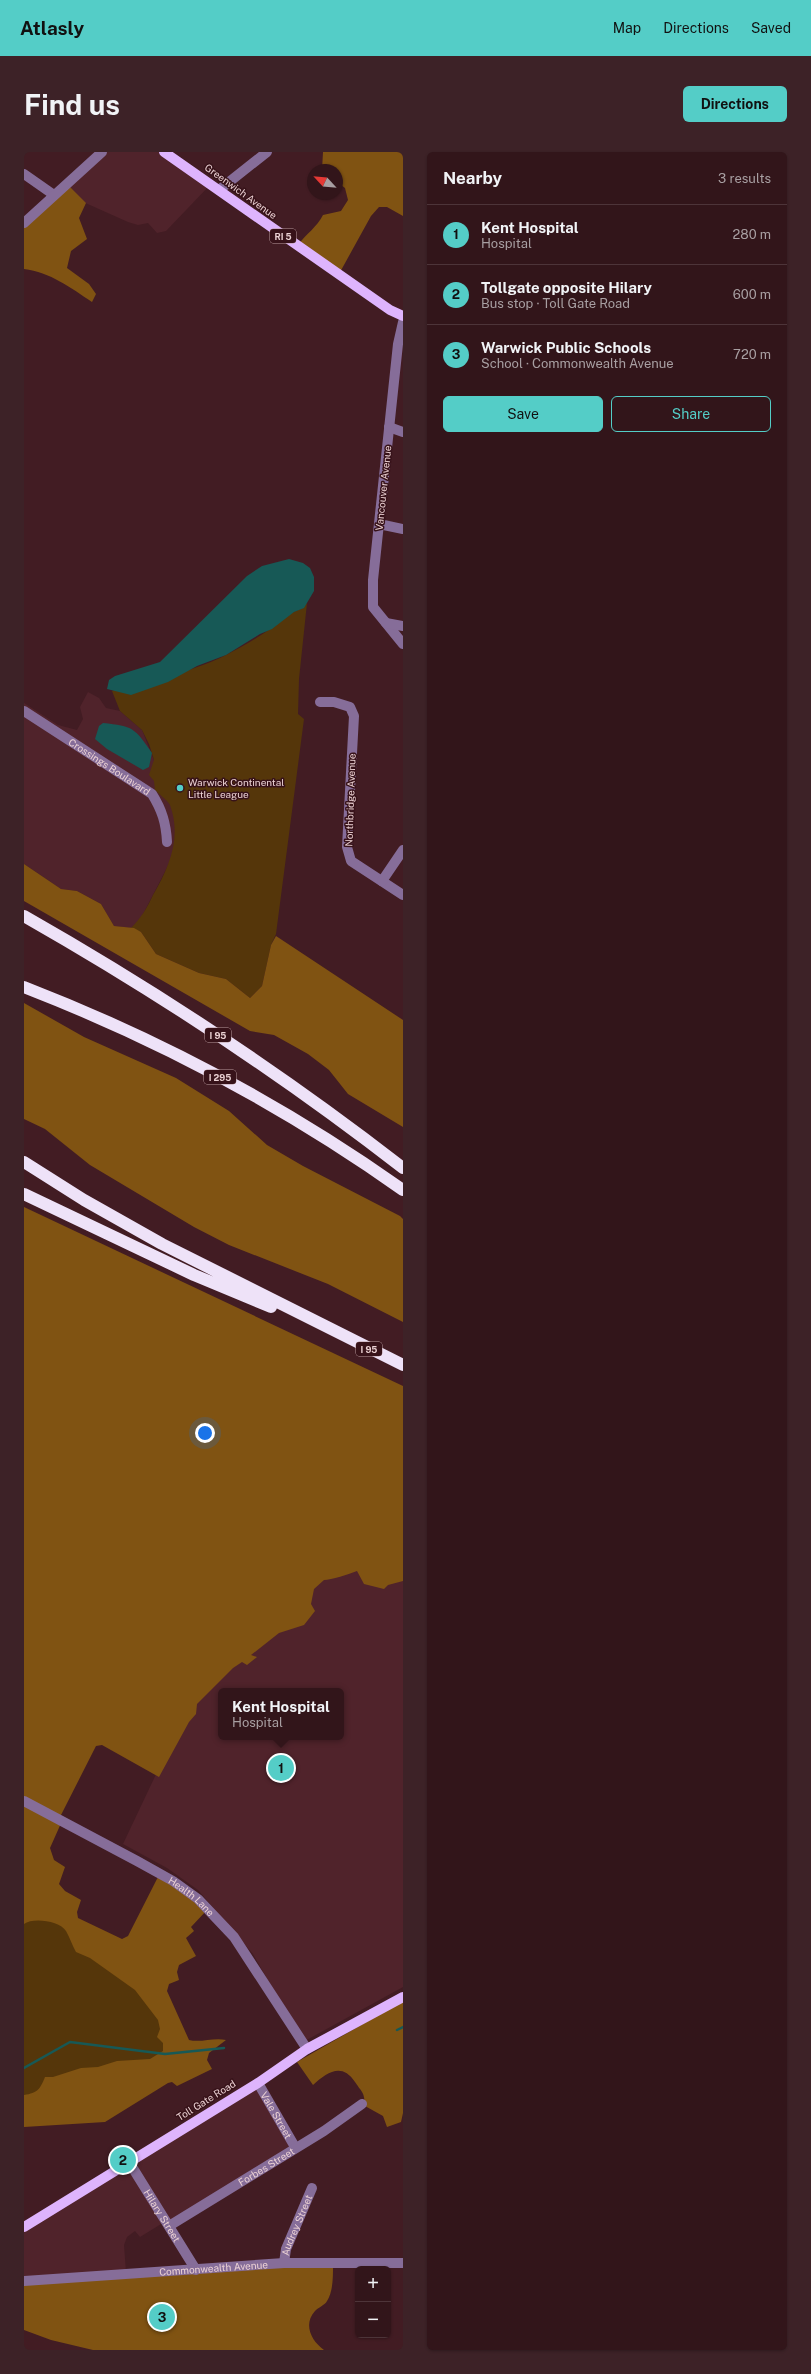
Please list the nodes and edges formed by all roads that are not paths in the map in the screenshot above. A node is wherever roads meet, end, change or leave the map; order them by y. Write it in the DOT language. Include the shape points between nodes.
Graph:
graph roads {
  1 [pos="102,152"];
  2 [pos="164,152"];
  3 [pos="267,152"];
  4 [pos="24,174"];
  5 [pos="219,190"];
  6 [pos="54,195"];
  7 [pos="24,223"];
  8 [pos="403,316"];
  9 [pos="403,322"];
  10 [pos="389,427"];
  11 [pos="403,432"];
  12 [pos="379,524"];
  13 [pos="403,529"];
  14 [pos="386,623"];
  15 [pos="403,626"];
  16 [pos="403,644"];
  17 [pos="320,702"];
  18 [pos="24,711"];
  19 [pos="167,842"];
  20 [pos="403,850"];
  21 [pos="382,881"];
  22 [pos="403,895"];
  23 [pos="24,916"];
  24 [pos="24,987"];
  25 [pos="24,1162"];
  26 [pos="403,1168"];
  27 [pos="403,1190"];
  28 [pos="24,1194"];
  29 [pos="335,1332"];
  30 [pos="403,1365"];
  31 [pos="24,1801"];
  32 [pos="403,1998"];
  33 [pos="307,2049"];
  34 [pos="258,2083"];
  35 [pos="362,2104"];
  36 [pos="295,2147"];
  37 [pos="129,2162"];
  38 [pos="312,2188"];
  39 [pos="169,2226"];
  40 [pos="24,2227"];
  41 [pos="284,2263"];
  42 [pos="403,2263"];
  43 [pos="196,2270"];
  44 [pos="24,2281"];
  1 -- 6 [label="street"];
  2 -- 5 [label="main road, Greenwich Avenue / RI 5"];
  3 -- 5 [label="street"];
  4 -- 6 [label="street"];
  5 -- 8 [label="main road, Greenwich Avenue / RI 5" via="390,310"];
  6 -- 7 [label="street"];
  9 -- 10 [label="street, Vancouver Avenue" via="398,344"];
  10 -- 11 [label="street"];
  10 -- 12 [label="street, Vancouver Avenue"];
  12 -- 13 [label="street"];
  12 -- 14 [label="street, Vancouver Avenue" via="373,607"];
  14 -- 15 [label="street"];
  14 -- 16 [label="street, Vancouver Avenue"];
  17 -- 21 [label="street, Northbridge Avenue" via="334,702 350,707 354,716 347,847 352,861"];
  18 -- 19 [label="street, Crossings Boulavard" via="152,794 161,808 166,824"];
  20 -- 21 [label="street"];
  21 -- 22 [label="street, Northbridge Avenue"];
  23 -- 26 [label="highway, I 95" via="196,1020 295,1088"];
  24 -- 27 [label="highway, I 295" via="136,1035 215,1074 325,1138"];
  25 -- 29 [label="highway, I 95" via="135,1229"];
  28 -- 29 [label="highway" via="194,1276"];
  29 -- 30 [label="highway, I 95"];
  31 -- 33 [label="street, Health Lane" via="144,1864 198,1899 234,1937"];
  32 -- 33 [label="main road, Toll Gate Road"];
  33 -- 34 [label="main road, Toll Gate Road"];
  34 -- 36 [label="street, Vale Street"];
  34 -- 37 [label="main road, Toll Gate Road"];
  35 -- 36 [label="street, Forbes Street"];
  36 -- 39 [label="street, Forbes Street"];
  37 -- 39 [label="street, Hilary Street"];
  37 -- 40 [label="main road, Toll Gate Road"];
  38 -- 41 [label="street, Audrey Street" via="286,2249"];
  39 -- 43 [label="street, Hilary Street"];
  41 -- 42 [label="street, Commonwealth Avenue"];
  41 -- 43 [label="street, Commonwealth Avenue"];
  43 -- 44 [label="street, Commonwealth Avenue"];
}
